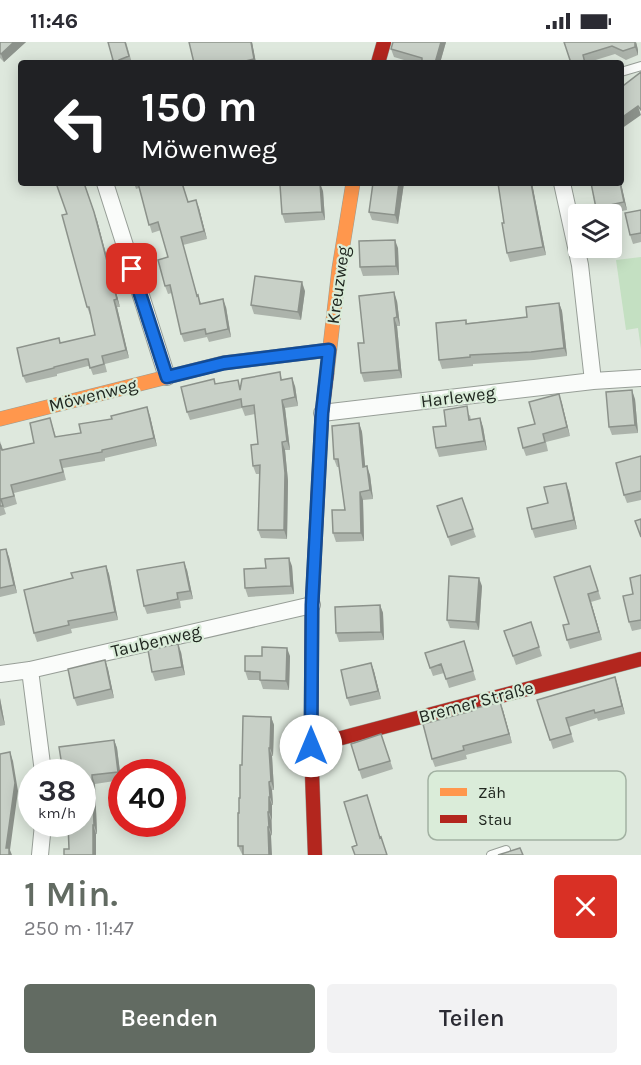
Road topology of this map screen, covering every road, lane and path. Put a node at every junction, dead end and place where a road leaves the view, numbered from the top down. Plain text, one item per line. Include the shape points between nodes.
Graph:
1 (384, 42) edge
2 (379, 60) edge
3 (641, 66) edge
4 (624, 71) edge
5 (106, 186) edge
6 (353, 186) edge
7 (563, 186) edge
8 (329, 350) junction
9 (167, 377) junction
10 (641, 378) edge
11 (593, 381) junction
12 (322, 413) junction
13 (0, 419) edge
14 (312, 605) junction
15 (641, 659) edge
16 (30, 670) junction
17 (0, 675) edge
18 (311, 746) junction
19 (41, 759) edge
20 (42, 837) edge
21 (506, 850) edge
22 (40, 855) edge
23 (315, 855) edge
24 (491, 855) edge

1 - 2 street
3 - 4 lane
5 - 9 street
6 - 8 street, Kreuzweg
7 - 11 street via 580,264
8 - 9 street, Möwenweg via 224,363
8 - 12 street, Kreuzweg
9 - 13 street, Möwenweg
10 - 11 street, Harleweg
11 - 12 street, Harleweg
12 - 14 street, Kreuzweg
14 - 16 street, Taubenweg
14 - 18 street, Kreuzweg
15 - 18 street, Bremer Straße
16 - 17 street, Taubenweg
16 - 19 street
18 - 23 street, Kreuzweg
20 - 22 street
21 - 24 lane

